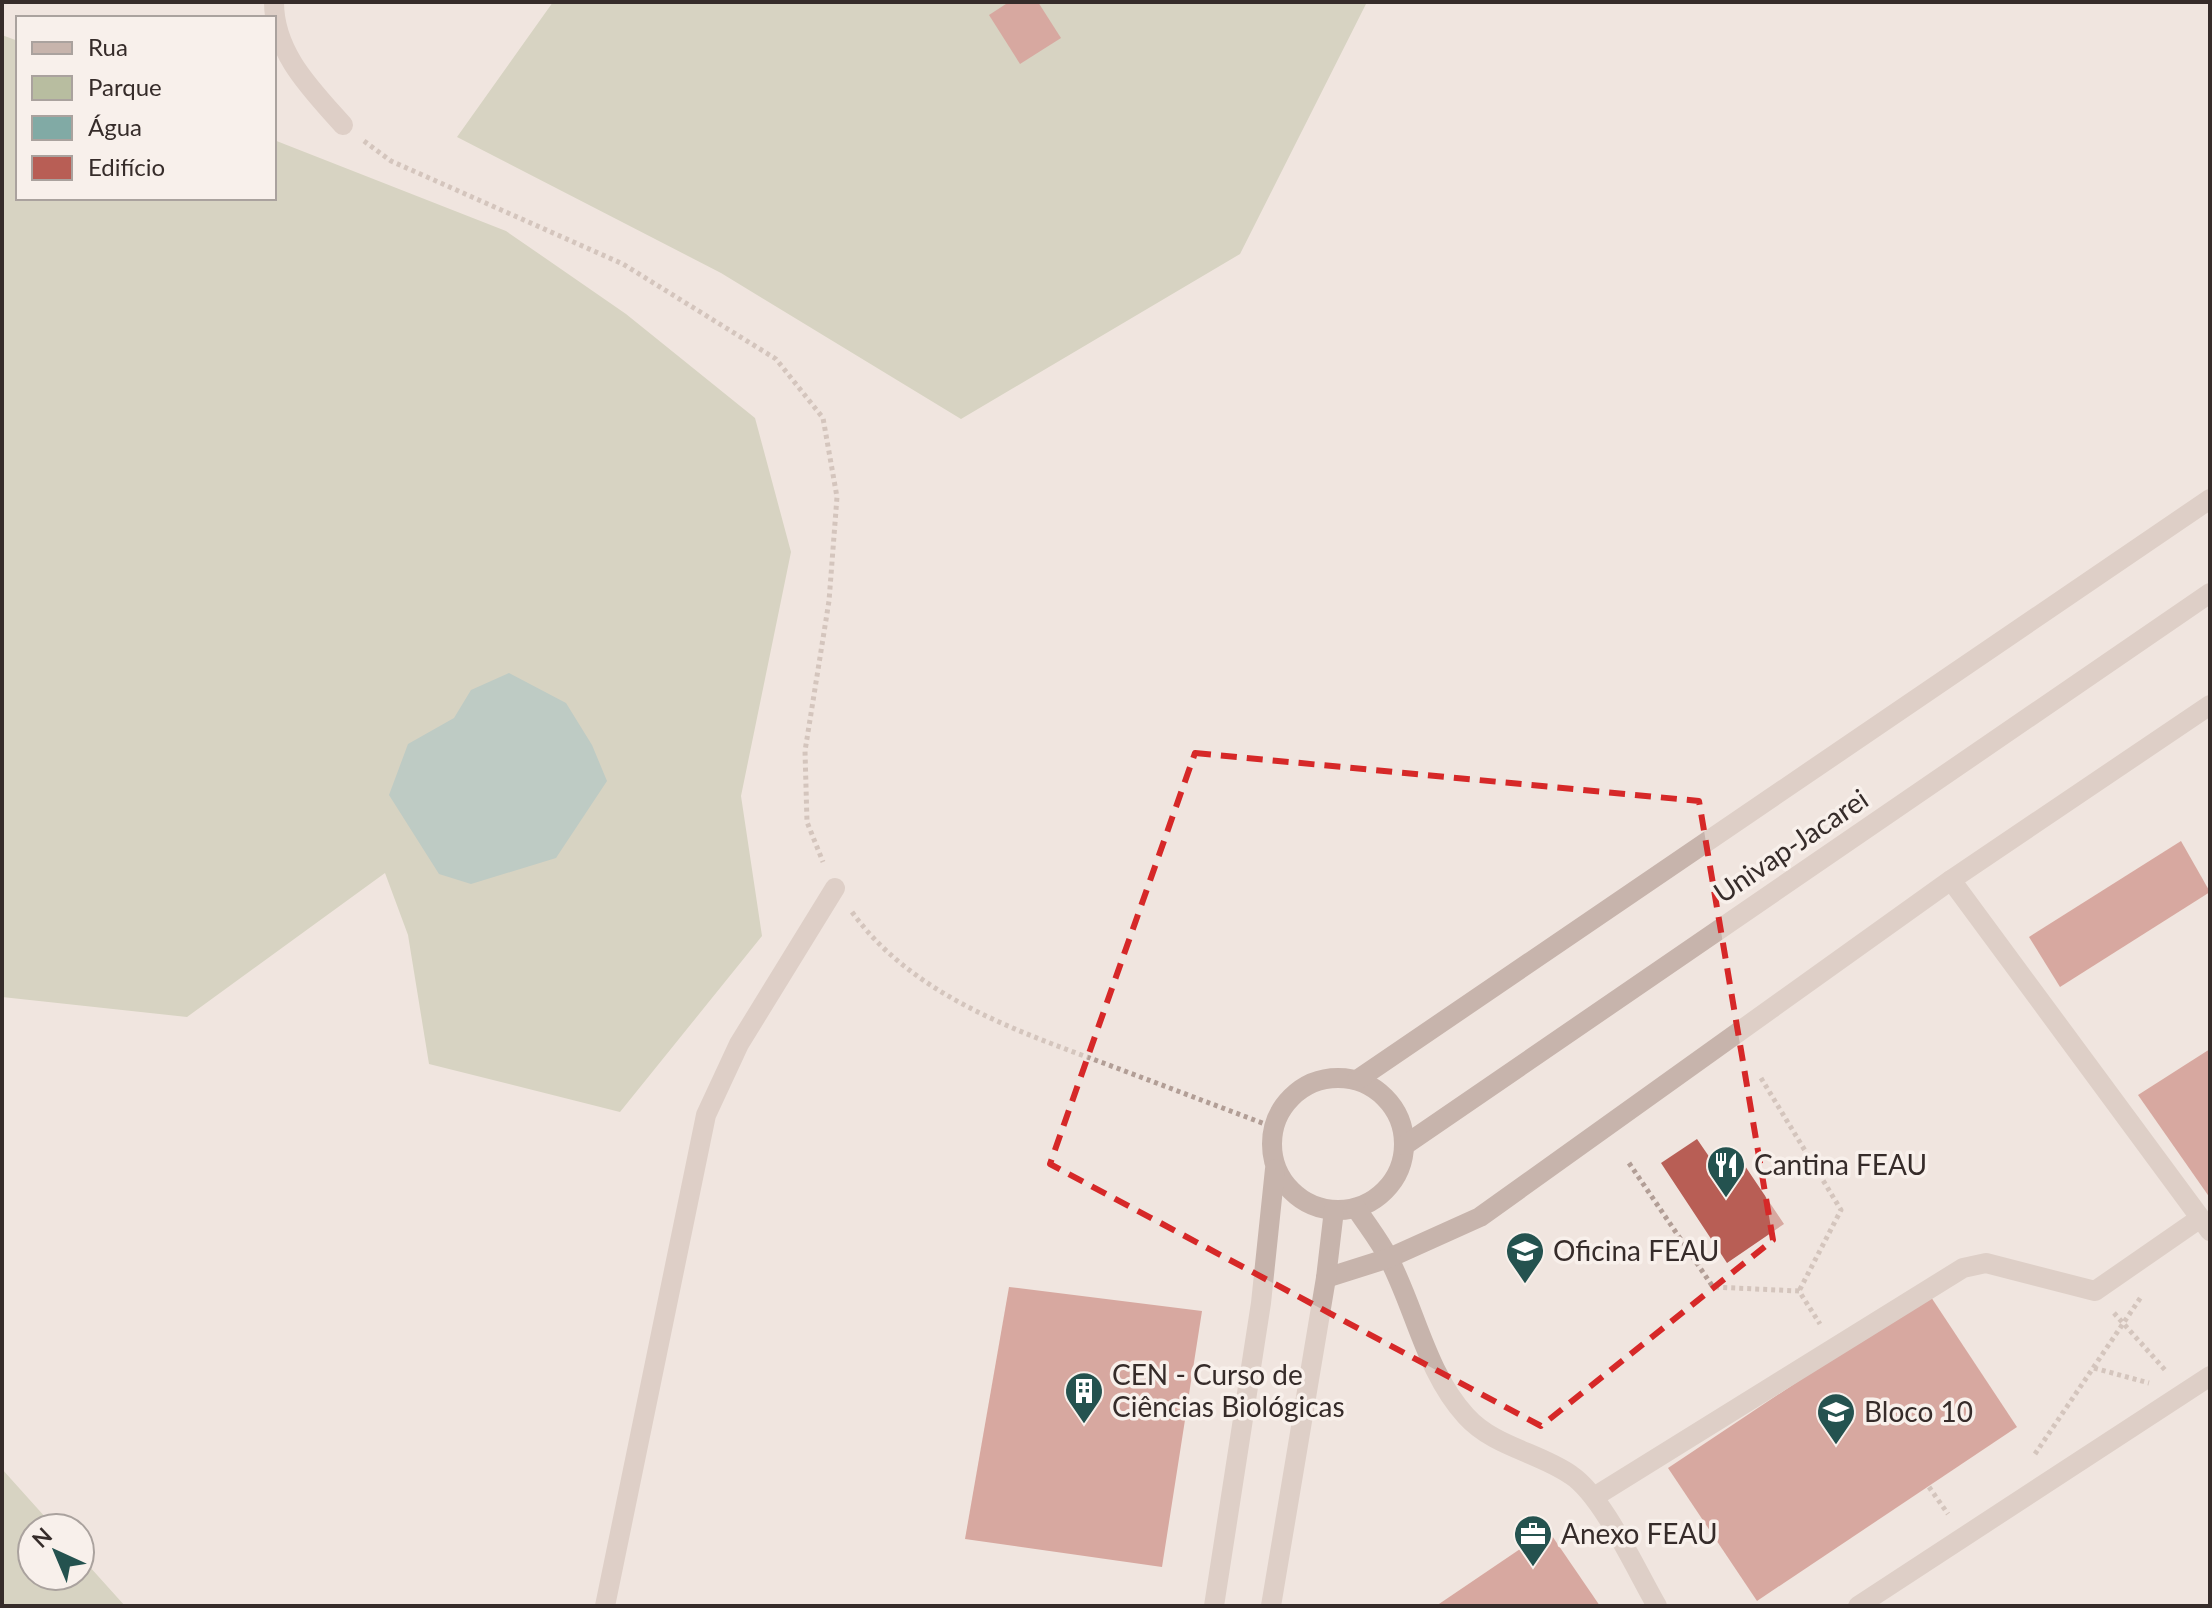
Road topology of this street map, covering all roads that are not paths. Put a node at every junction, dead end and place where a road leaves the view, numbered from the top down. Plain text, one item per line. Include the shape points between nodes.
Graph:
1 (276, 19) edge
2 (343, 125) road end
3 (2210, 499) edge
4 (2210, 593) edge
5 (2210, 705) edge
6 (1951, 880) junction
7 (835, 888) road end
8 (1357, 1080) junction
9 (1405, 1145) junction
10 (1275, 1169) junction
11 (1356, 1208) junction
12 (1334, 1210) junction
13 (2204, 1225) edge
14 (1389, 1258) junction
15 (1326, 1278) junction
16 (2210, 1376) edge
17 (1594, 1497) junction
18 (605, 1606) edge
19 (1214, 1606) edge
20 (1271, 1606) edge
21 (1657, 1606) edge
22 (1858, 1606) edge

1 - 2 street via 278,36 300,77
3 - 8 street
4 - 9 street, Univap-Jacarei
5 - 6 street
6 - 13 street
6 - 14 street via 1480,1217
7 - 18 street via 739,1044 706,1115
8 - 9 street via 1392,1104
8 - 10 street via 1326,1079 1297,1091 1282,1107 1273,1127
9 - 11 street via 1390,1184
10 - 12 street via 1298,1198
10 - 19 street via 1261,1303
11 - 12 street
11 - 14 street
12 - 15 street
13 - 17 street via 2095,1291 1986,1263 1963,1268
14 - 15 street
14 - 17 street via 1444,1390 1468,1419 1497,1441 1573,1476
15 - 20 street
16 - 22 street
17 - 21 street

